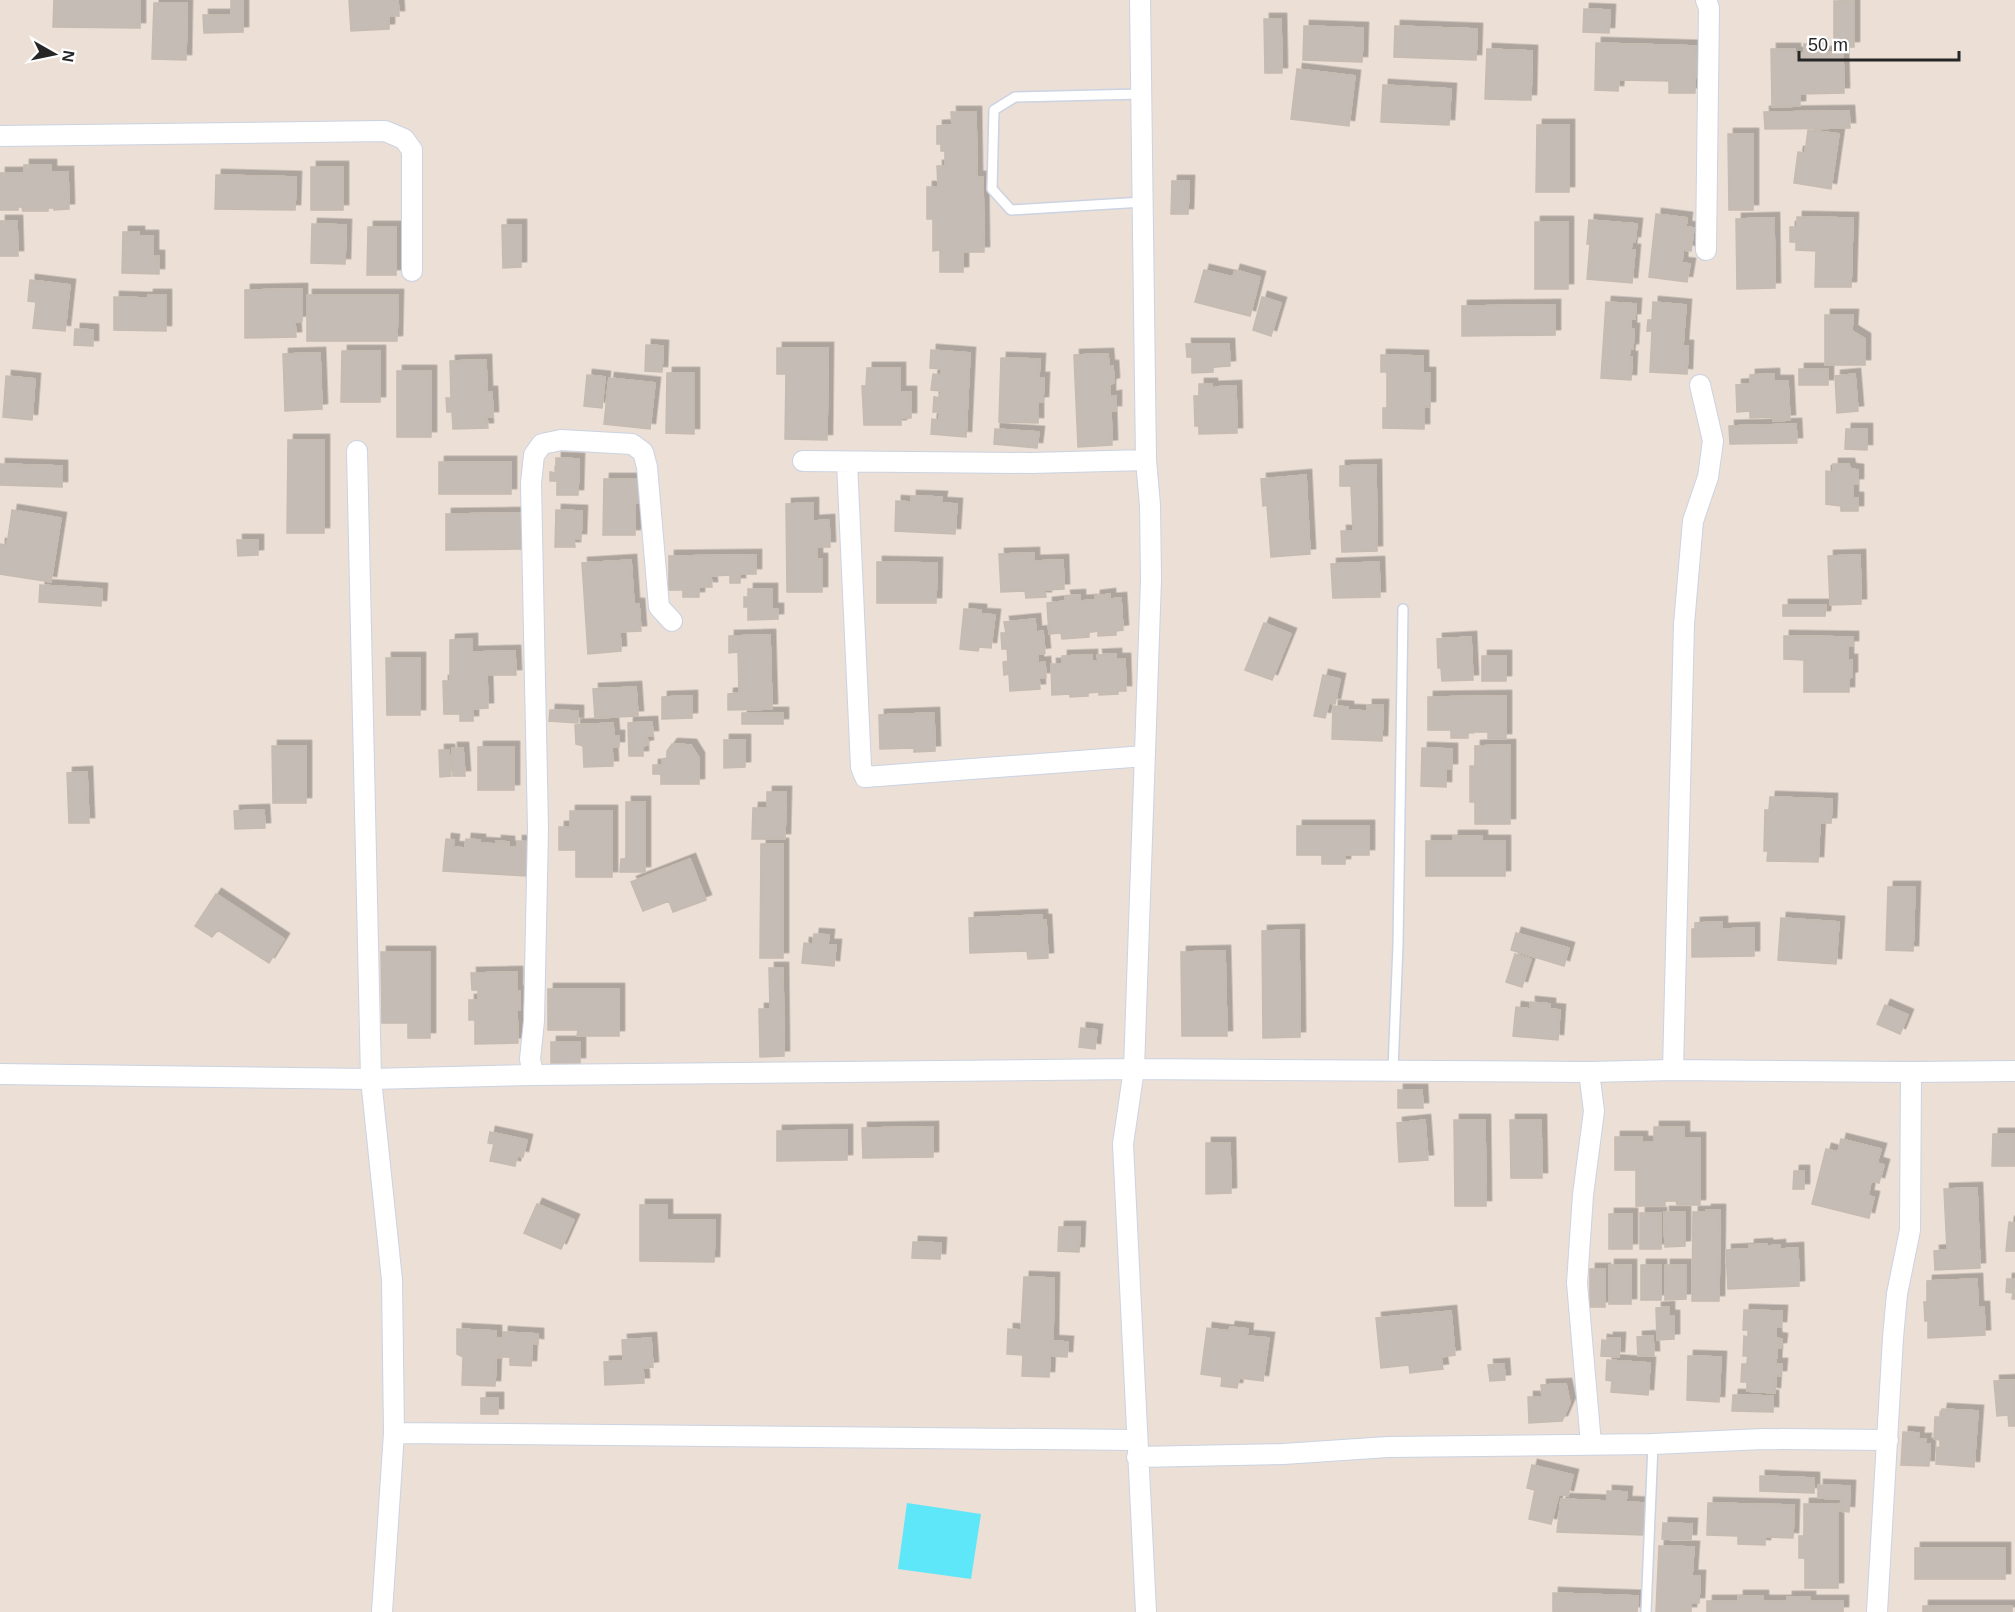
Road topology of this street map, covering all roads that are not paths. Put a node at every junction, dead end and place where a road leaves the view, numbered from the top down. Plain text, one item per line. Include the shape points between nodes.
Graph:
1 (1140, 0) edge
2 (1706, 0) edge
3 (1141, 94) junction
4 (0, 136) edge
5 (1143, 202) junction
6 (1706, 250) dead end
7 (412, 271) dead end
8 (1700, 385) dead end
9 (357, 452) dead end
10 (1146, 460) junction
11 (804, 461) dead end
12 (847, 462) junction
13 (1403, 609) dead end
14 (672, 621) dead end
15 (1145, 756) junction
16 (1134, 1069) junction
17 (1393, 1069) junction
18 (1673, 1070) junction
19 (2015, 1071) edge
20 (1589, 1072) junction
21 (1911, 1072) junction
22 (0, 1074) edge
23 (533, 1075) junction
24 (371, 1079) junction
25 (394, 1433) junction
26 (1888, 1440) junction
27 (1591, 1444) junction
28 (1653, 1444) junction
29 (1137, 1448) junction
30 (382, 1612) edge
31 (1146, 1612) edge
32 (1646, 1612) edge
33 (1877, 1612) edge

1 - 3 street
2 - 6 street
3 - 5 street
3 - 5 lane via 1015,98 994,110 992,189 1011,210
4 - 7 street via 385,131 404,139 412,150
5 - 10 street
8 - 18 street via 1713,441 1708,477 1693,521 1684,624
9 - 24 street
10 - 12 street
10 - 15 street via 1151,579
11 - 12 street
12 - 15 street via 861,767 865,777
13 - 17 lane
14 - 23 street via 659,607 643,452 632,444 561,440 542,444 534,455 531,483 538,829 530,1059
15 - 16 street
16 - 17 street
16 - 23 street
16 - 29 street via 1123,1144
17 - 20 street
18 - 20 street
18 - 21 street
19 - 21 street
20 - 27 street via 1594,1111 1577,1283
21 - 26 street via 1910,1230 1897,1294
22 - 24 street
23 - 24 street
24 - 25 street via 392,1280
25 - 29 street
25 - 30 street
26 - 28 street via 1763,1439
26 - 33 street
27 - 28 street
27 - 29 street via 1388,1447 1283,1454
28 - 32 lane
29 - 31 street

